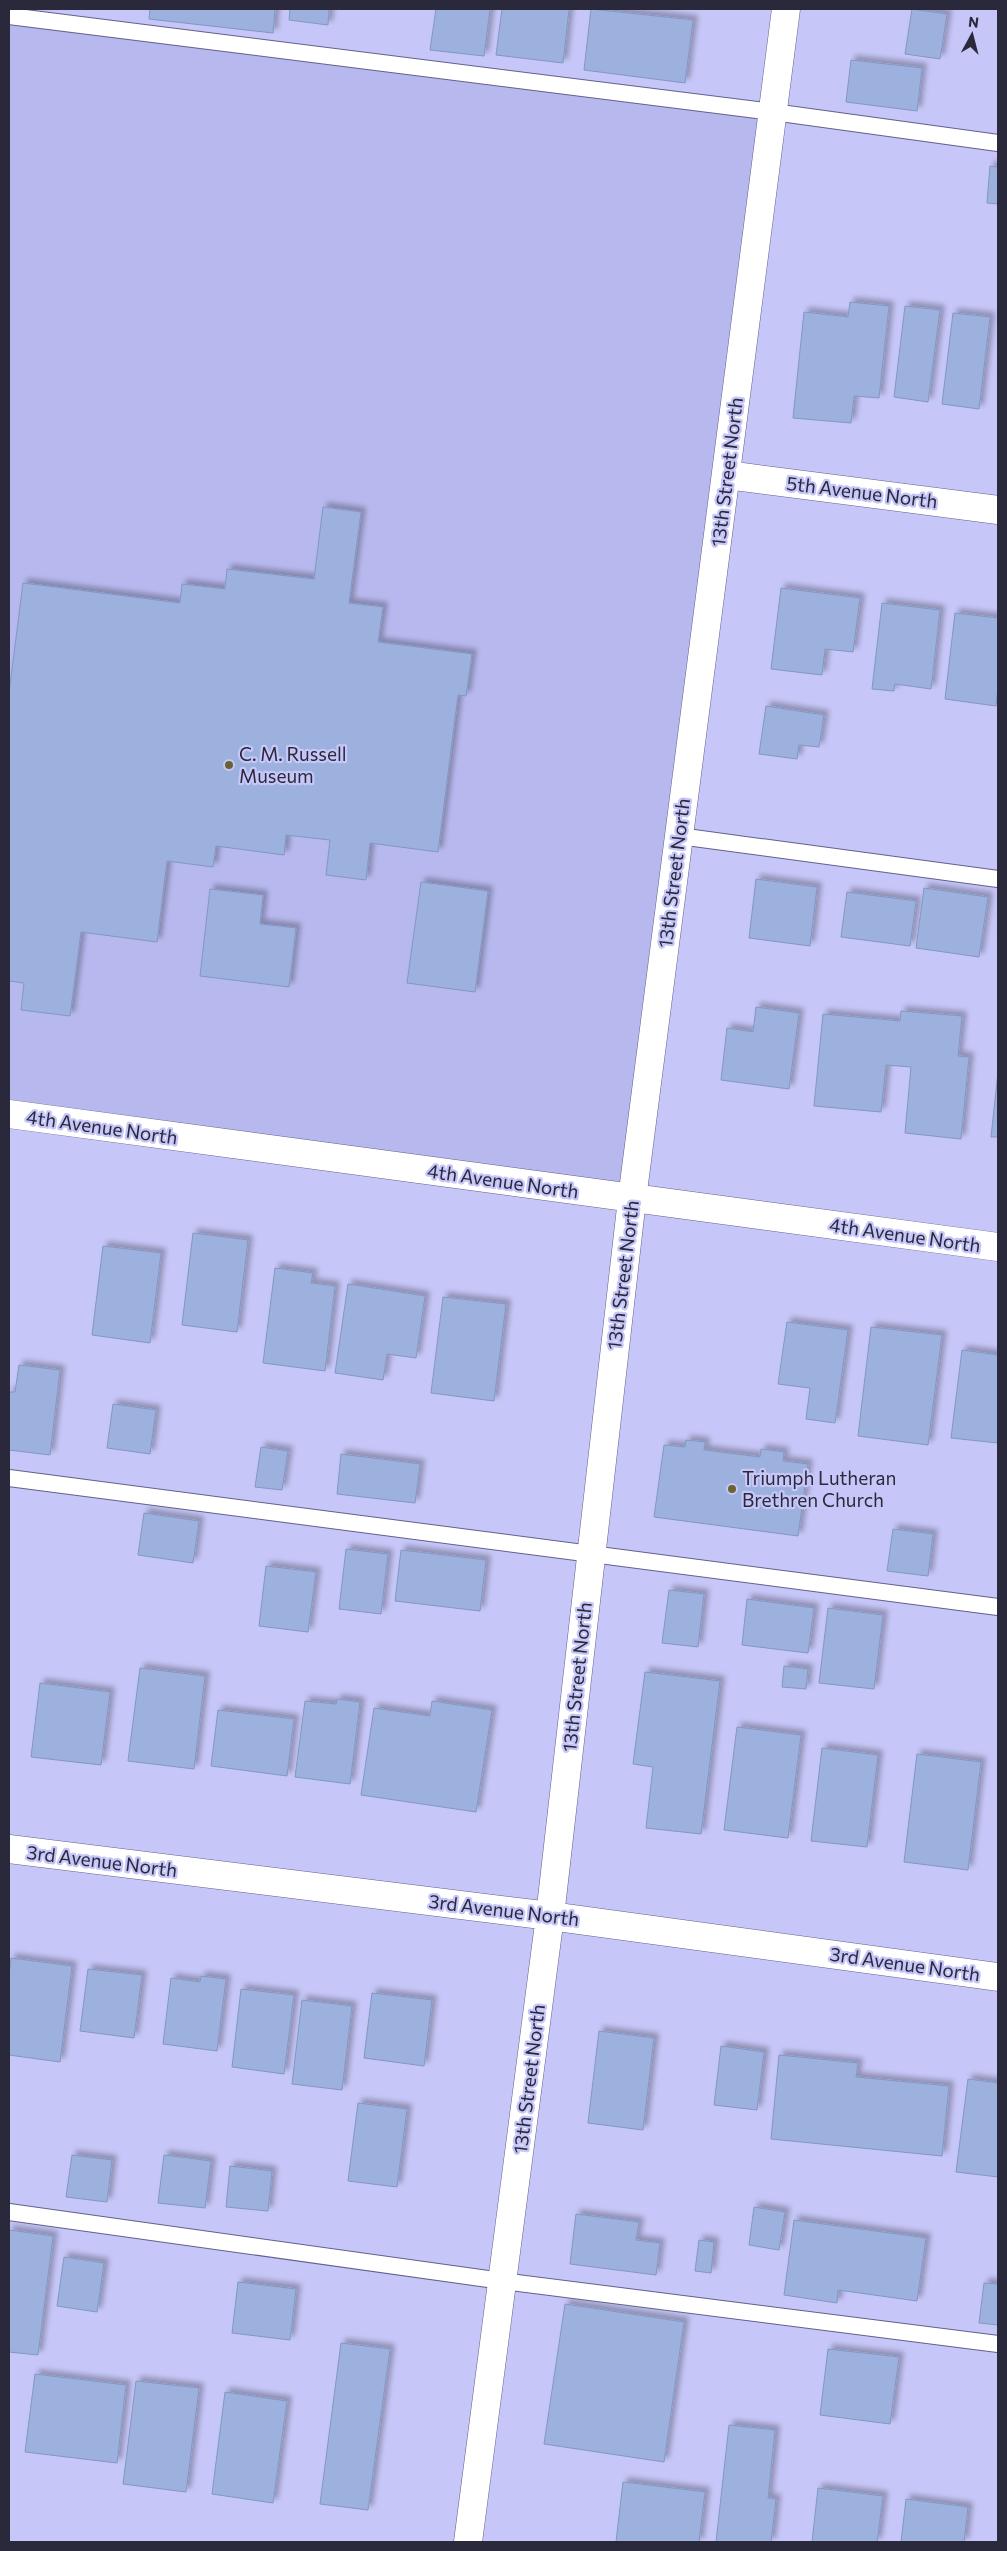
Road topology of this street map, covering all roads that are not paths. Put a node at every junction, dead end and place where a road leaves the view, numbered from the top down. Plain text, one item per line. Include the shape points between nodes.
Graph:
1 (786, 9) edge
2 (9, 16) edge
3 (773, 112) junction
4 (998, 143) edge
5 (726, 474) junction
6 (998, 510) edge
7 (679, 836) junction
8 (998, 879) edge
9 (9, 1114) edge
10 (632, 1199) junction
11 (998, 1247) edge
12 (9, 1478) edge
13 (591, 1555) junction
14 (998, 1607) edge
15 (9, 1849) edge
16 (550, 1916) junction
17 (998, 1977) edge
18 (9, 2212) edge
19 (502, 2281) junction
20 (998, 2344) edge
21 (468, 2542) edge

1 - 3 street, 13th Street North
2 - 3 lane
3 - 4 lane
3 - 5 street, 13th Street North
5 - 6 street, 5th Avenue North
5 - 7 street, 13th Street North
7 - 8 lane
7 - 10 street, 13th Street North
9 - 10 street, 4th Avenue North
10 - 11 street, 4th Avenue North
10 - 13 street, 13th Street North
12 - 13 lane
13 - 14 lane
13 - 16 street, 13th Street North
15 - 16 street, 3rd Avenue North
16 - 17 street, 3rd Avenue North
16 - 19 street, 13th Street North
18 - 19 lane
19 - 20 lane
19 - 21 street, 13th Street North

